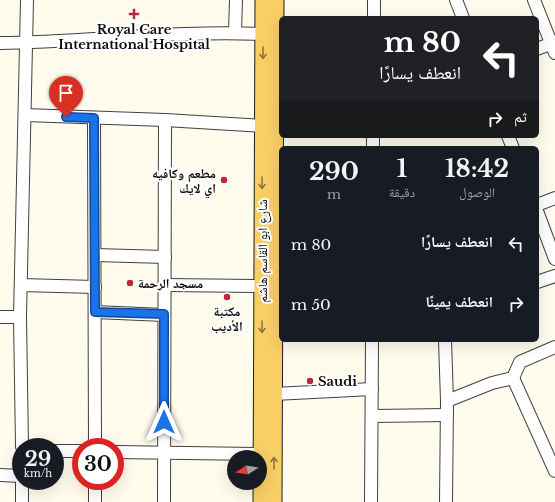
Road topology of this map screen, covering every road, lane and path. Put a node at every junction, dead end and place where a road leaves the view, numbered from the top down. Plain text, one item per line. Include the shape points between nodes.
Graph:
1 (27, 0) edge
2 (236, 0) edge
3 (263, 0) edge
4 (276, 0) edge
5 (374, 0) edge
6 (456, 0) edge
7 (534, 0) edge
8 (374, 16) edge
9 (462, 16) edge
10 (235, 32) junction
11 (263, 34) junction
12 (0, 43) edge
13 (26, 43) junction
14 (554, 46) edge
15 (539, 49) edge
16 (278, 92) edge
17 (25, 115) junction
18 (94, 118) junction
19 (165, 120) junction
20 (263, 126) junction
21 (555, 198) edge
22 (539, 204) edge
23 (539, 216) edge
24 (278, 241) edge
25 (95, 254) junction
26 (165, 257) junction
27 (555, 258) edge
28 (555, 276) edge
29 (539, 281) edge
30 (21, 285) junction
31 (165, 285) junction
32 (262, 286) junction
33 (95, 287) junction
34 (95, 312) junction
35 (164, 314) junction
36 (0, 317) edge
37 (20, 317) junction
38 (372, 342) edge
39 (445, 342) edge
40 (555, 347) edge
41 (513, 378) junction
42 (372, 389) junction
43 (274, 394) junction
44 (447, 401) junction
45 (447, 415) junction
46 (372, 416) junction
47 (22, 438) edge
48 (95, 438) edge
49 (261, 450) edge
50 (124, 452) edge
51 (164, 453) junction
52 (227, 454) edge
53 (555, 471) edge
54 (0, 476) edge
55 (12, 476) edge
56 (22, 490) edge
57 (95, 490) edge
58 (261, 490) edge
59 (22, 502) edge
60 (96, 502) edge
61 (164, 502) edge
62 (261, 502) edge
63 (274, 502) edge
64 (372, 502) edge
65 (446, 502) edge

1 - 13 street
2 - 10 street
3 - 11 main road, شارع ابو القاسم هاشم
4 - 16 main road, شارع ابو القاسم هاشم
5 - 8 street
6 - 9 street
7 - 14 street
10 - 11 street
10 - 13 street
11 -> 20 main road, شارع ابو القاسم هاشم
12 - 13 street
13 - 17 street
14 - 15 street
16 - 24 main road, شارع ابو القاسم هاشم
17 - 18 street
17 - 30 street
18 - 19 street
18 - 25 street
19 - 20 street
19 - 26 street
20 -> 32 main road, شارع ابو القاسم هاشم
21 - 22 street
23 - 27 street
24 - 43 main road, شارع ابو القاسم هاشم
25 - 26 street
25 - 33 street
26 - 31 street
28 - 29 street
30 - 33 street
30 - 37 street
31 - 32 street
31 - 35 street
32 -> 49 main road, شارع ابو القاسم هاشم
33 - 34 street
34 - 35 street
34 - 48 street
35 - 51 street
36 - 37 street
37 - 47 street
38 - 42 street
39 - 44 street
40 - 41 street via 520,362
41 - 44 street via 492,383
41 - 53 street
42 - 43 street
42 - 46 street
63 -> 43 main road, شارع ابو القاسم هاشم
44 - 45 street
45 - 46 street
45 - 65 street
46 - 64 street
50 - 51 street
51 - 52 street
51 - 61 street
54 - 55 street
56 - 59 street
57 - 60 street
58 - 62 main road, شارع ابو القاسم هاشم

